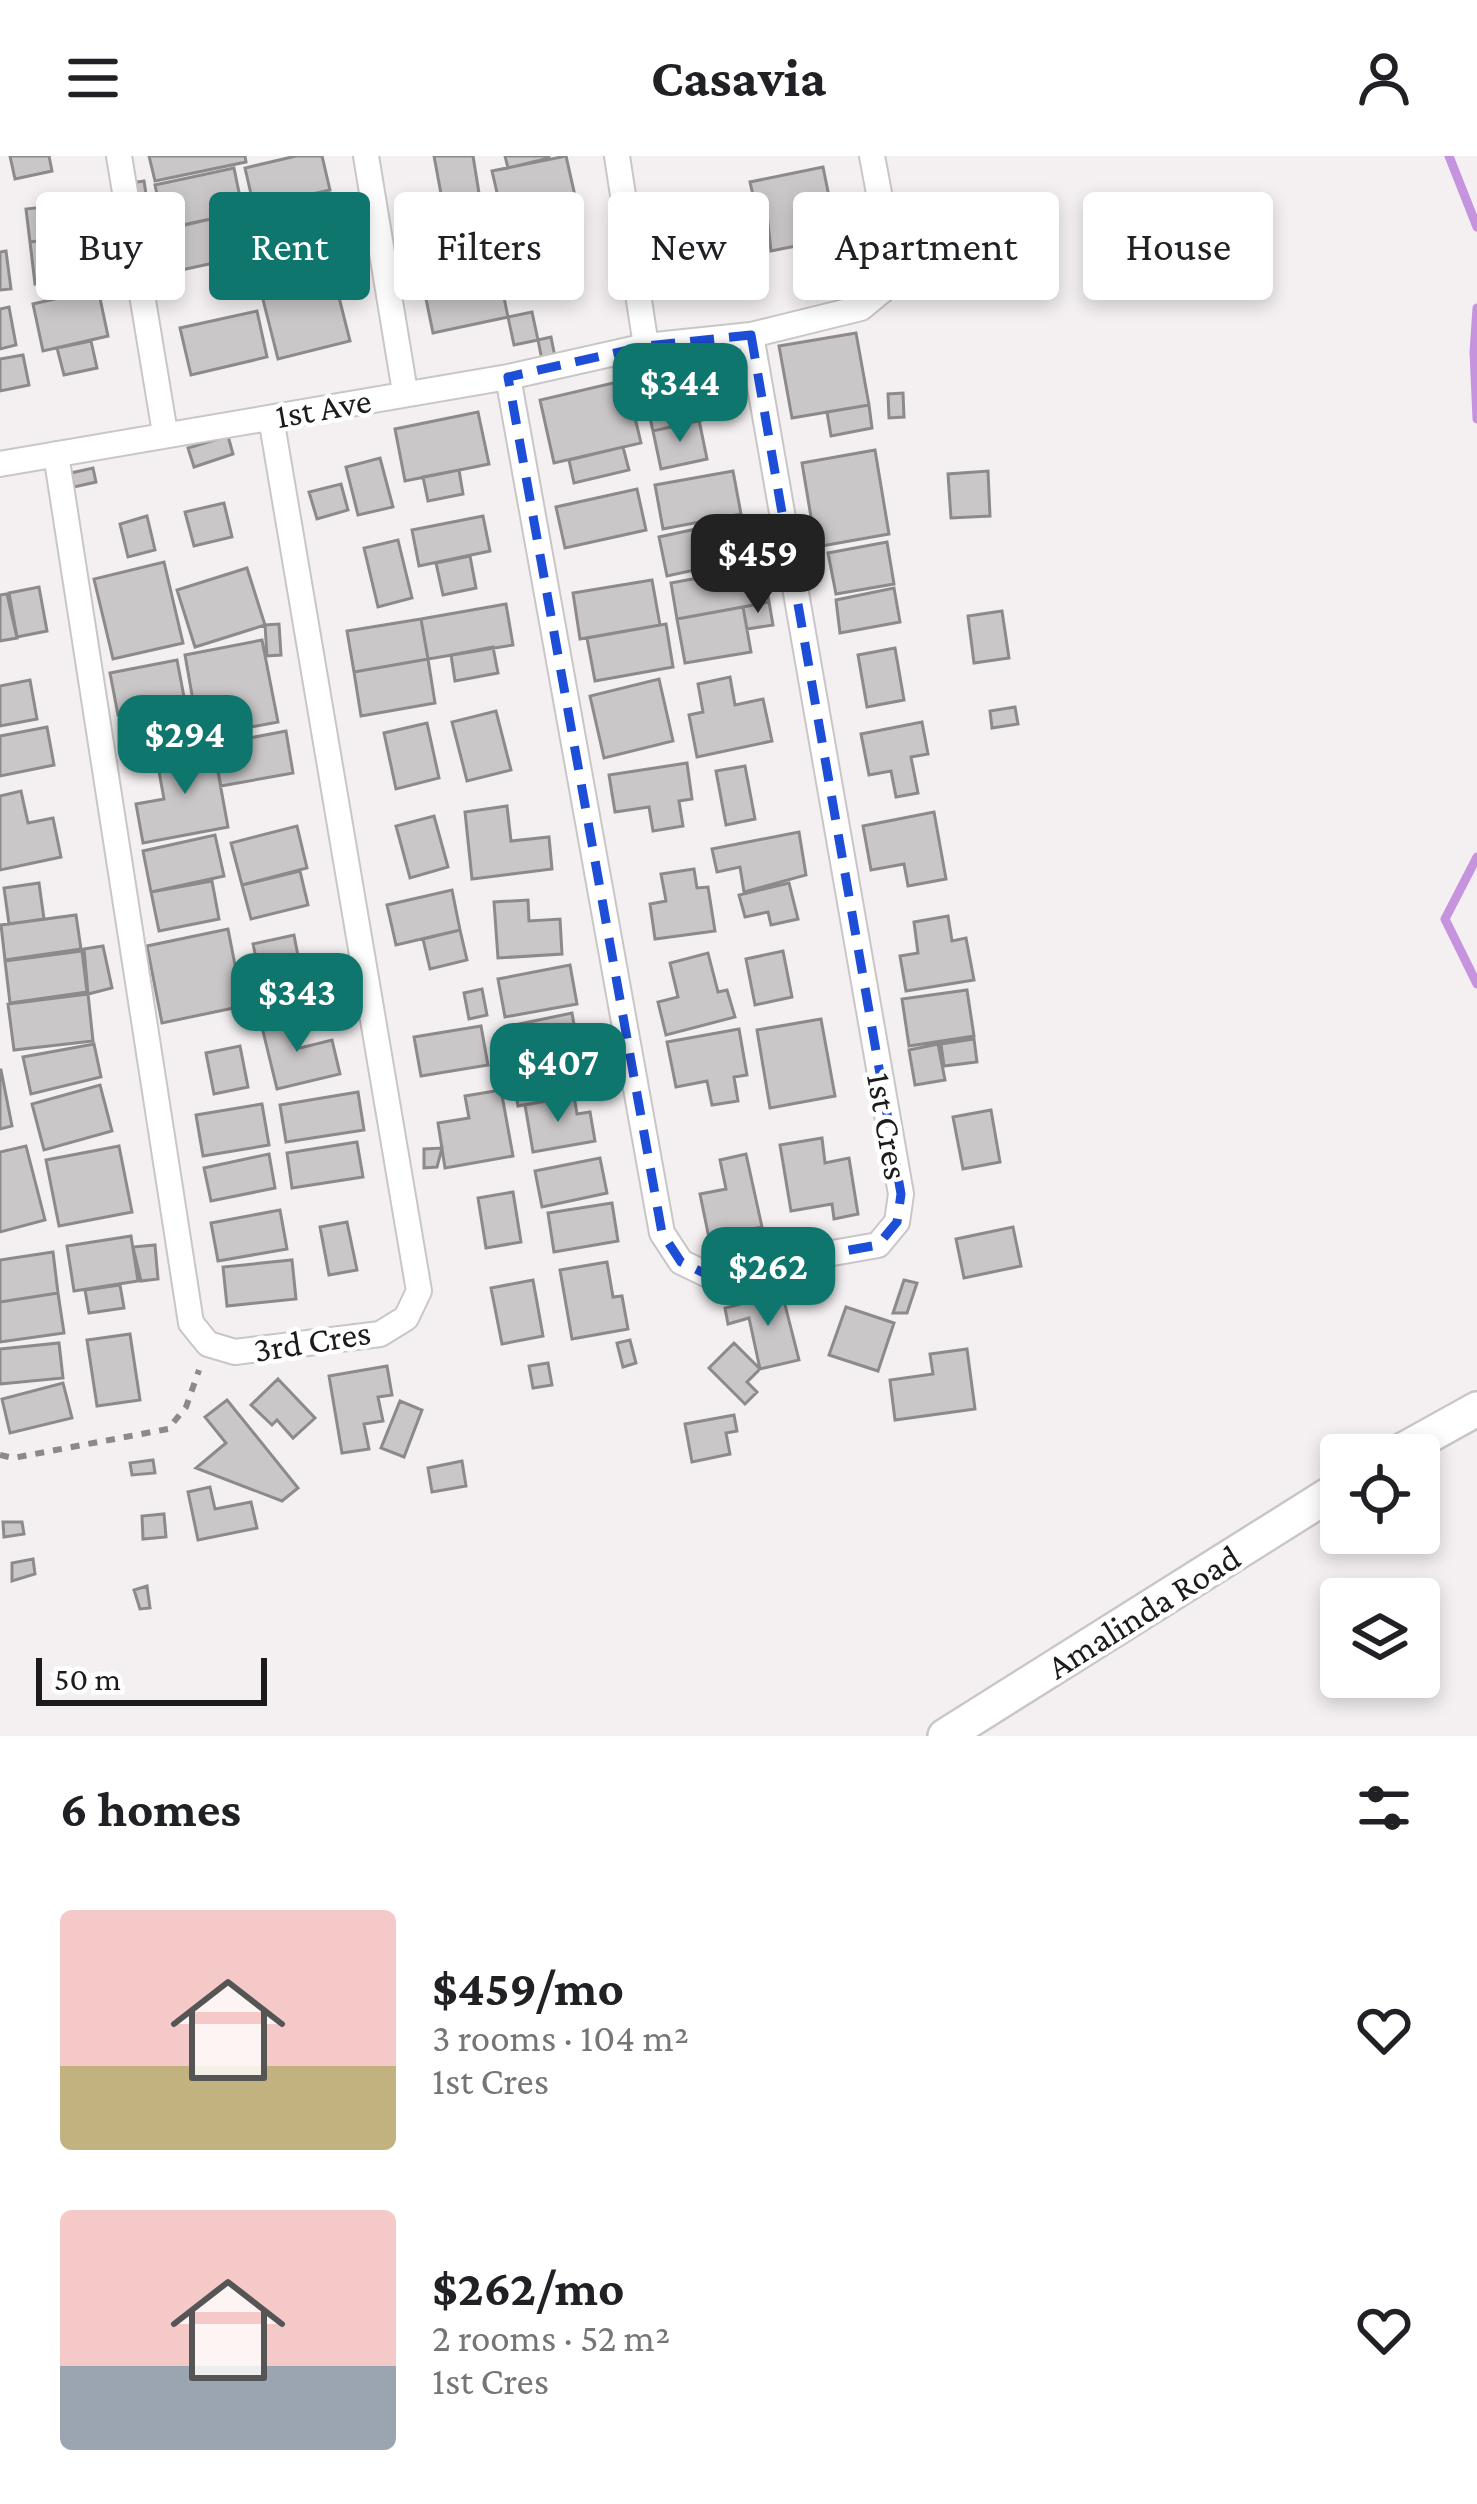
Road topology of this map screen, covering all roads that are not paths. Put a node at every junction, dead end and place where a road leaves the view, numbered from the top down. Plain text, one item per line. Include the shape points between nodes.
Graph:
1 (118, 156) edge
2 (366, 156) edge
3 (617, 156) edge
4 (872, 156) edge
5 (751, 335) junction
6 (646, 346) junction
7 (508, 377) junction
8 (405, 392) junction
9 (271, 418) junction
10 (165, 433) junction
11 (56, 454) junction
12 (0, 464) edge
13 (1477, 1409) edge
14 (1432, 1434) edge
15 (1320, 1500) edge
16 (945, 1736) edge

1 - 10 street
2 - 8 street
3 - 6 street
4 - 5 street, 1st Ave via 892,262 884,289 861,308
5 - 6 street, 1st Ave
5 - 7 street, 1st Cres via 902,1194 897,1222 878,1245 708,1274 681,1262 662,1233
6 - 7 street, 1st Ave
7 - 8 street, 1st Ave
8 - 9 street, 1st Ave
9 - 10 street, 1st Ave
9 - 11 street, 3rd Cres via 418,1291 406,1318 380,1334 235,1352 208,1344 190,1323
10 - 11 street, 1st Ave
11 - 12 street, 1st Ave
13 - 14 street
15 - 16 street, Amalinda Road

